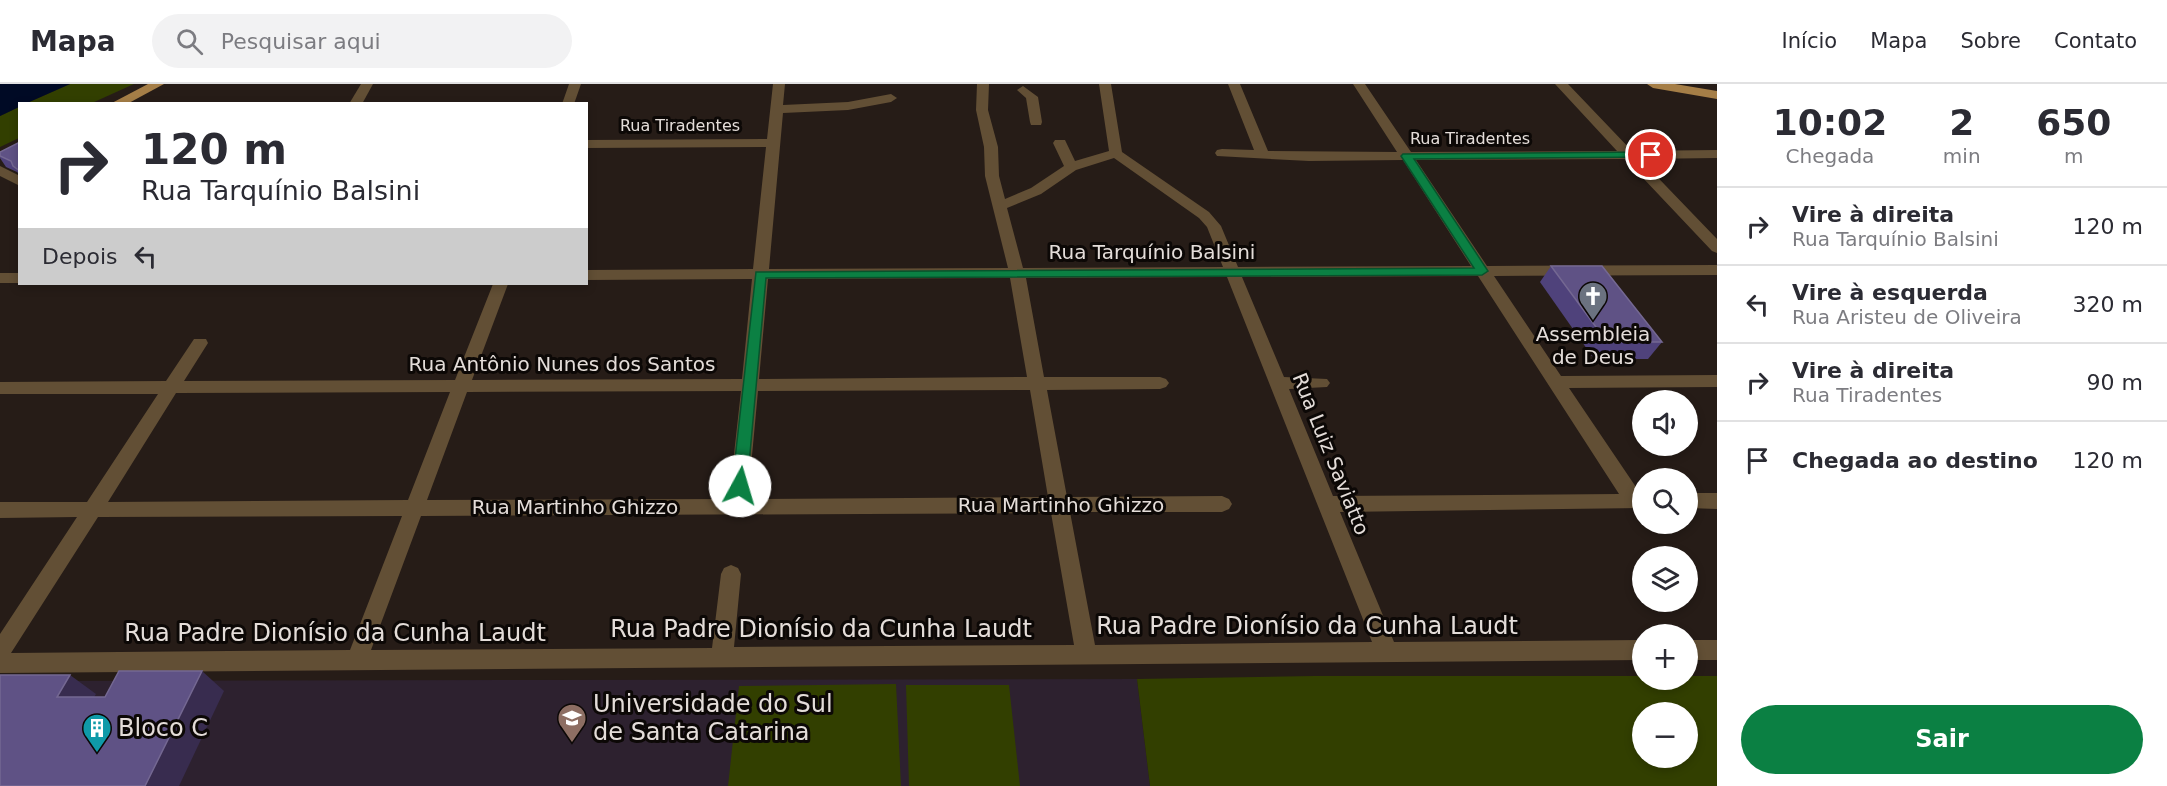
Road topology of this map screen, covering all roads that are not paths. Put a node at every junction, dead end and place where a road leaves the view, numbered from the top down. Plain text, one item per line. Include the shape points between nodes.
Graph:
1 (158, 84) edge
2 (367, 84) edge
3 (575, 84) edge
4 (779, 84) edge
5 (983, 84) edge
6 (1105, 84) edge
7 (1234, 84) edge
8 (1359, 84) edge
9 (1561, 84) edge
10 (1653, 84) edge
11 (1026, 87) edge
12 (1717, 95) edge
13 (891, 98) dead end
14 (1013, 100) dead end
15 (120, 102) edge
16 (356, 102) edge
17 (569, 102) edge
18 (777, 109) junction
19 (1036, 122) dead end
20 (773, 143) junction
21 (588, 144) edge
22 (1044, 148) dead end
23 (1116, 153) junction
24 (1222, 153) dead end
25 (1717, 154) edge
26 (1263, 155) junction
27 (1629, 155) junction
28 (1406, 156) junction
29 (1071, 167) junction
30 (0, 170) edge
31 (18, 181) edge
32 (1000, 206) junction
33 (1717, 248) edge
34 (1717, 270) edge
35 (1482, 271) junction
36 (1234, 272) junction
37 (1017, 273) junction
38 (588, 275) edge
39 (760, 275) junction
40 (0, 278) edge
41 (18, 278) edge
42 (500, 285) edge
43 (200, 343) dead end
44 (1717, 381) edge
45 (1321, 382) dead end
46 (1556, 382) junction
47 (1160, 383) dead end
48 (1278, 383) junction
49 (1036, 384) junction
50 (750, 385) junction
51 (461, 386) junction
52 (171, 387) junction
53 (0, 388) edge
54 (1632, 492) edge
55 (1698, 501) edge
56 (1717, 501) edge
57 (1632, 502) edge
58 (1222, 504) dead end
59 (1327, 504) junction
60 (1059, 505) junction
61 (738, 506) junction
62 (414, 508) junction
63 (0, 510) edge
64 (92, 510) junction
65 (731, 574) dead end
66 (1698, 650) edge
67 (1717, 650) edge
68 (1632, 651) edge
69 (0, 652) edge
70 (1387, 652) junction
71 (1086, 654) junction
72 (722, 657) junction
73 (357, 659) junction
74 (0, 663) edge

1 - 15 main road
2 - 16 street
3 - 17 street
4 - 18 street
5 - 32 street via 983,116
6 - 23 street
7 - 26 street
8 - 28 street
9 - 27 street
10 - 12 main road
11 - 14 street
11 - 19 street via 1032,97
13 - 18 street via 848,106
18 - 20 street
20 - 21 street, Rua Tiradentes
20 - 39 street
22 - 29 street via 1061,145
23 - 29 street
23 - 36 street, Rua Luiz Saviatto via 1209,219
24 - 26 street, Rua Tiradentes
25 - 27 street, Rua Tiradentes
26 - 28 street, Rua Tiradentes
27 - 28 street, Rua Tiradentes
27 - 33 street
28 - 35 street
29 - 32 street via 1036,191
30 - 31 street
32 - 37 street
34 - 35 street, Rua Tarquínio Balsini
35 - 36 street, Rua Tarquínio Balsini
35 - 46 street
36 - 37 street, Rua Tarquínio Balsini
36 - 48 street, Rua Luiz Saviatto
37 - 39 street, Rua Tarquínio Balsini
37 - 49 street
38 - 39 street, Rua Tarquínio Balsini
39 - 50 street
40 - 41 street
42 - 51 street
43 - 52 street
44 - 46 street
45 - 48 street
46 - 54 street
47 - 49 street, Rua Antônio Nunes dos Santos
48 - 59 street, Rua Luiz Saviatto
49 - 50 street, Rua Antônio Nunes dos Santos
49 - 60 street
50 - 51 street, Rua Antônio Nunes dos Santos
50 - 61 street
51 - 52 street, Rua Antônio Nunes dos Santos
51 - 62 street
52 - 53 street, Rua Antônio Nunes dos Santos
52 - 64 street
55 - 56 street
57 - 59 street
58 - 60 street, Rua Martinho Ghizzo
59 - 70 street, Rua Luiz Saviatto
60 - 61 street, Rua Martinho Ghizzo
60 - 71 street
61 - 62 street, Rua Martinho Ghizzo
62 - 64 street, Rua Martinho Ghizzo
62 - 73 street
63 - 64 street, Rua Martinho Ghizzo
64 - 69 street
65 - 72 street
66 - 67 street
68 - 70 street, Rua Padre Dionísio da Cunha Laudt
70 - 71 street, Rua Padre Dionísio da Cunha Laudt
71 - 72 street, Rua Padre Dionísio da Cunha Laudt
72 - 73 street, Rua Padre Dionísio da Cunha Laudt
73 - 74 street, Rua Padre Dionísio da Cunha Laudt

